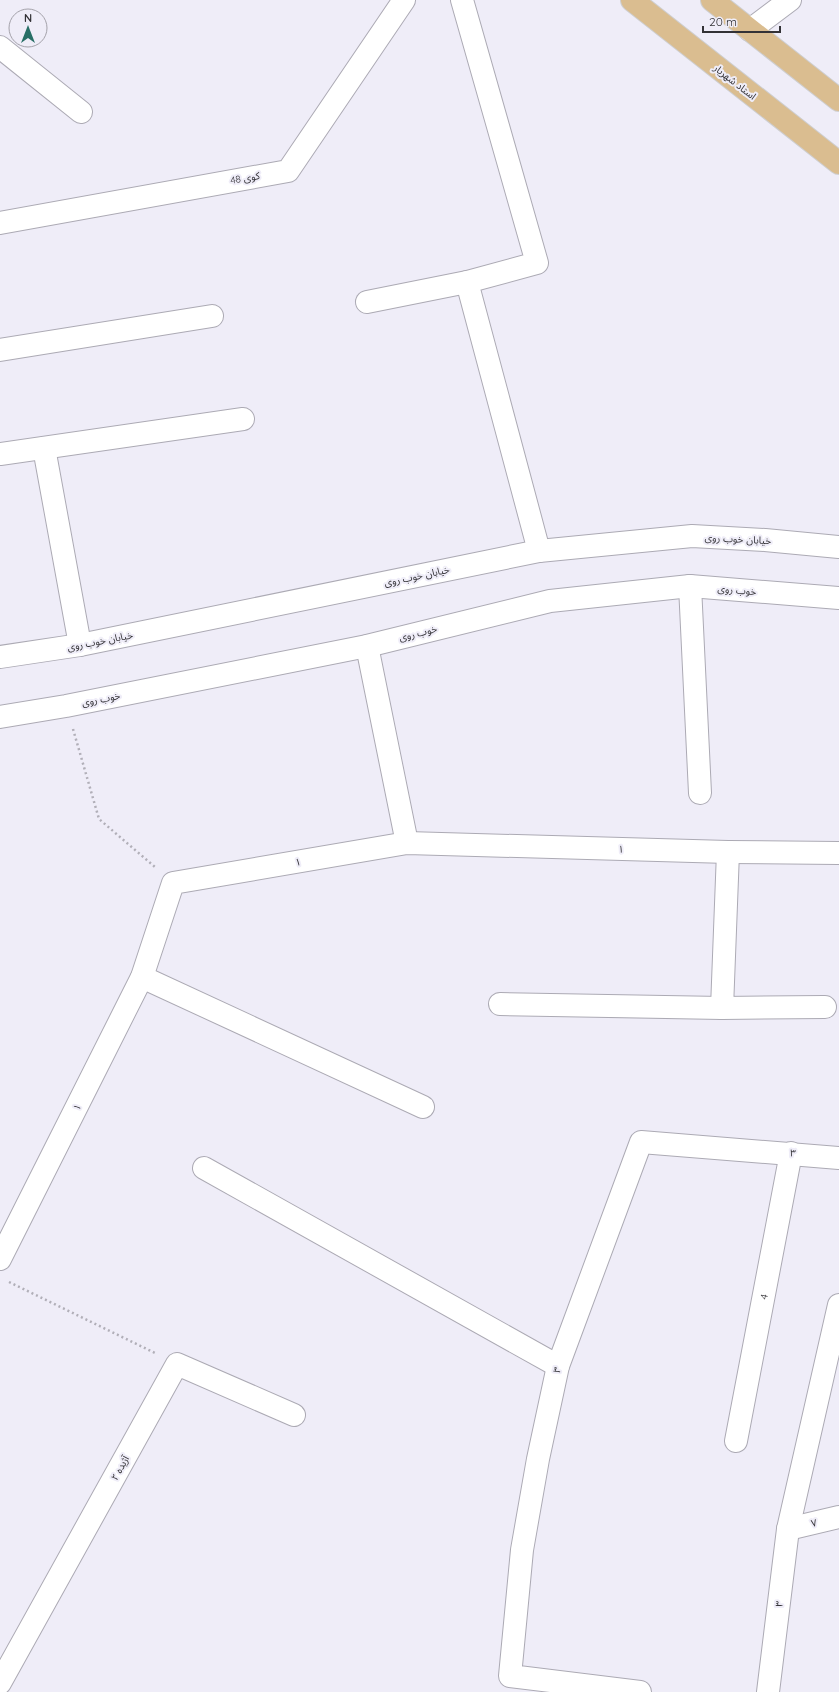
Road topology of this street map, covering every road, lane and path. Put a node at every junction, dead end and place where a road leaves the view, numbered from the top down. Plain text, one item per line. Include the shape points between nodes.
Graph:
1 (404, 0) edge
2 (462, 0) edge
3 (632, 0) edge
4 (712, 0) edge
5 (790, 0) edge
6 (750, 30) junction
7 (0, 47) edge
8 (839, 100) edge
9 (81, 112) dead end
10 (839, 163) edge
11 (0, 223) edge
12 (467, 282) junction
13 (366, 302) dead end
14 (212, 316) dead end
15 (0, 350) edge
16 (243, 419) dead end
17 (44, 448) junction
18 (0, 454) edge
19 (839, 547) edge
20 (539, 551) junction
21 (690, 586) junction
22 (839, 598) edge
23 (80, 645) junction
24 (366, 646) junction
25 (0, 658) edge
26 (66, 706) junction
27 (0, 717) edge
28 (700, 793) dead end
29 (407, 843) junction
30 (728, 852) junction
31 (839, 853) edge
32 (173, 883) junction
33 (142, 977) junction
34 (500, 1004) dead end
35 (825, 1007) dead end
36 (722, 1008) junction
37 (423, 1107) dead end
38 (792, 1153) junction
39 (839, 1158) edge
40 (204, 1168) dead end
41 (0, 1259) edge
42 (7, 1281) dead end
43 (839, 1305) edge
44 (177, 1364) junction
45 (558, 1366) junction
46 (294, 1415) dead end
47 (736, 1441) dead end
48 (839, 1517) edge
49 (788, 1529) junction
50 (0, 1683) edge
51 (640, 1692) edge
52 (768, 1692) edge

1 - 11 street, کوی 48 via 288,171
2 - 12 street via 537,263
3 - 10 main road, استاد شهریار
4 - 6 main road
5 - 6 street
6 - 8 main road
7 - 9 street
12 - 13 street
12 - 20 street
14 - 15 street
16 - 17 street
17 - 18 street
17 - 23 street
19 - 20 street, خیابان خوب روی via 692,536
20 - 23 street, خیابان خوب روی
21 - 22 street, خوب روی
21 - 24 street, خوب روی via 550,600
21 - 28 street
23 - 25 street, خیابان خوب روی
24 - 26 street, خوب روی
24 - 29 street
26 - 27 street, خوب روی
26 - 32 path via 99,819
29 - 30 street, ۱
29 - 32 street, ۱
30 - 31 street, ۱
30 - 36 street
32 - 33 street, ۱
33 - 37 street
33 - 41 street, ۱
34 - 36 street
35 - 36 street
38 - 39 street, ۳
38 - 45 street, ۳ via 641,1142
38 - 47 street, 4
40 - 45 street
42 - 44 path
43 - 49 street, ۳
44 - 46 street
44 - 50 street, آژیده ۲
45 - 51 street, ۳ via 522,1550 510,1676
48 - 49 street, ۷
49 - 52 street, ۳

